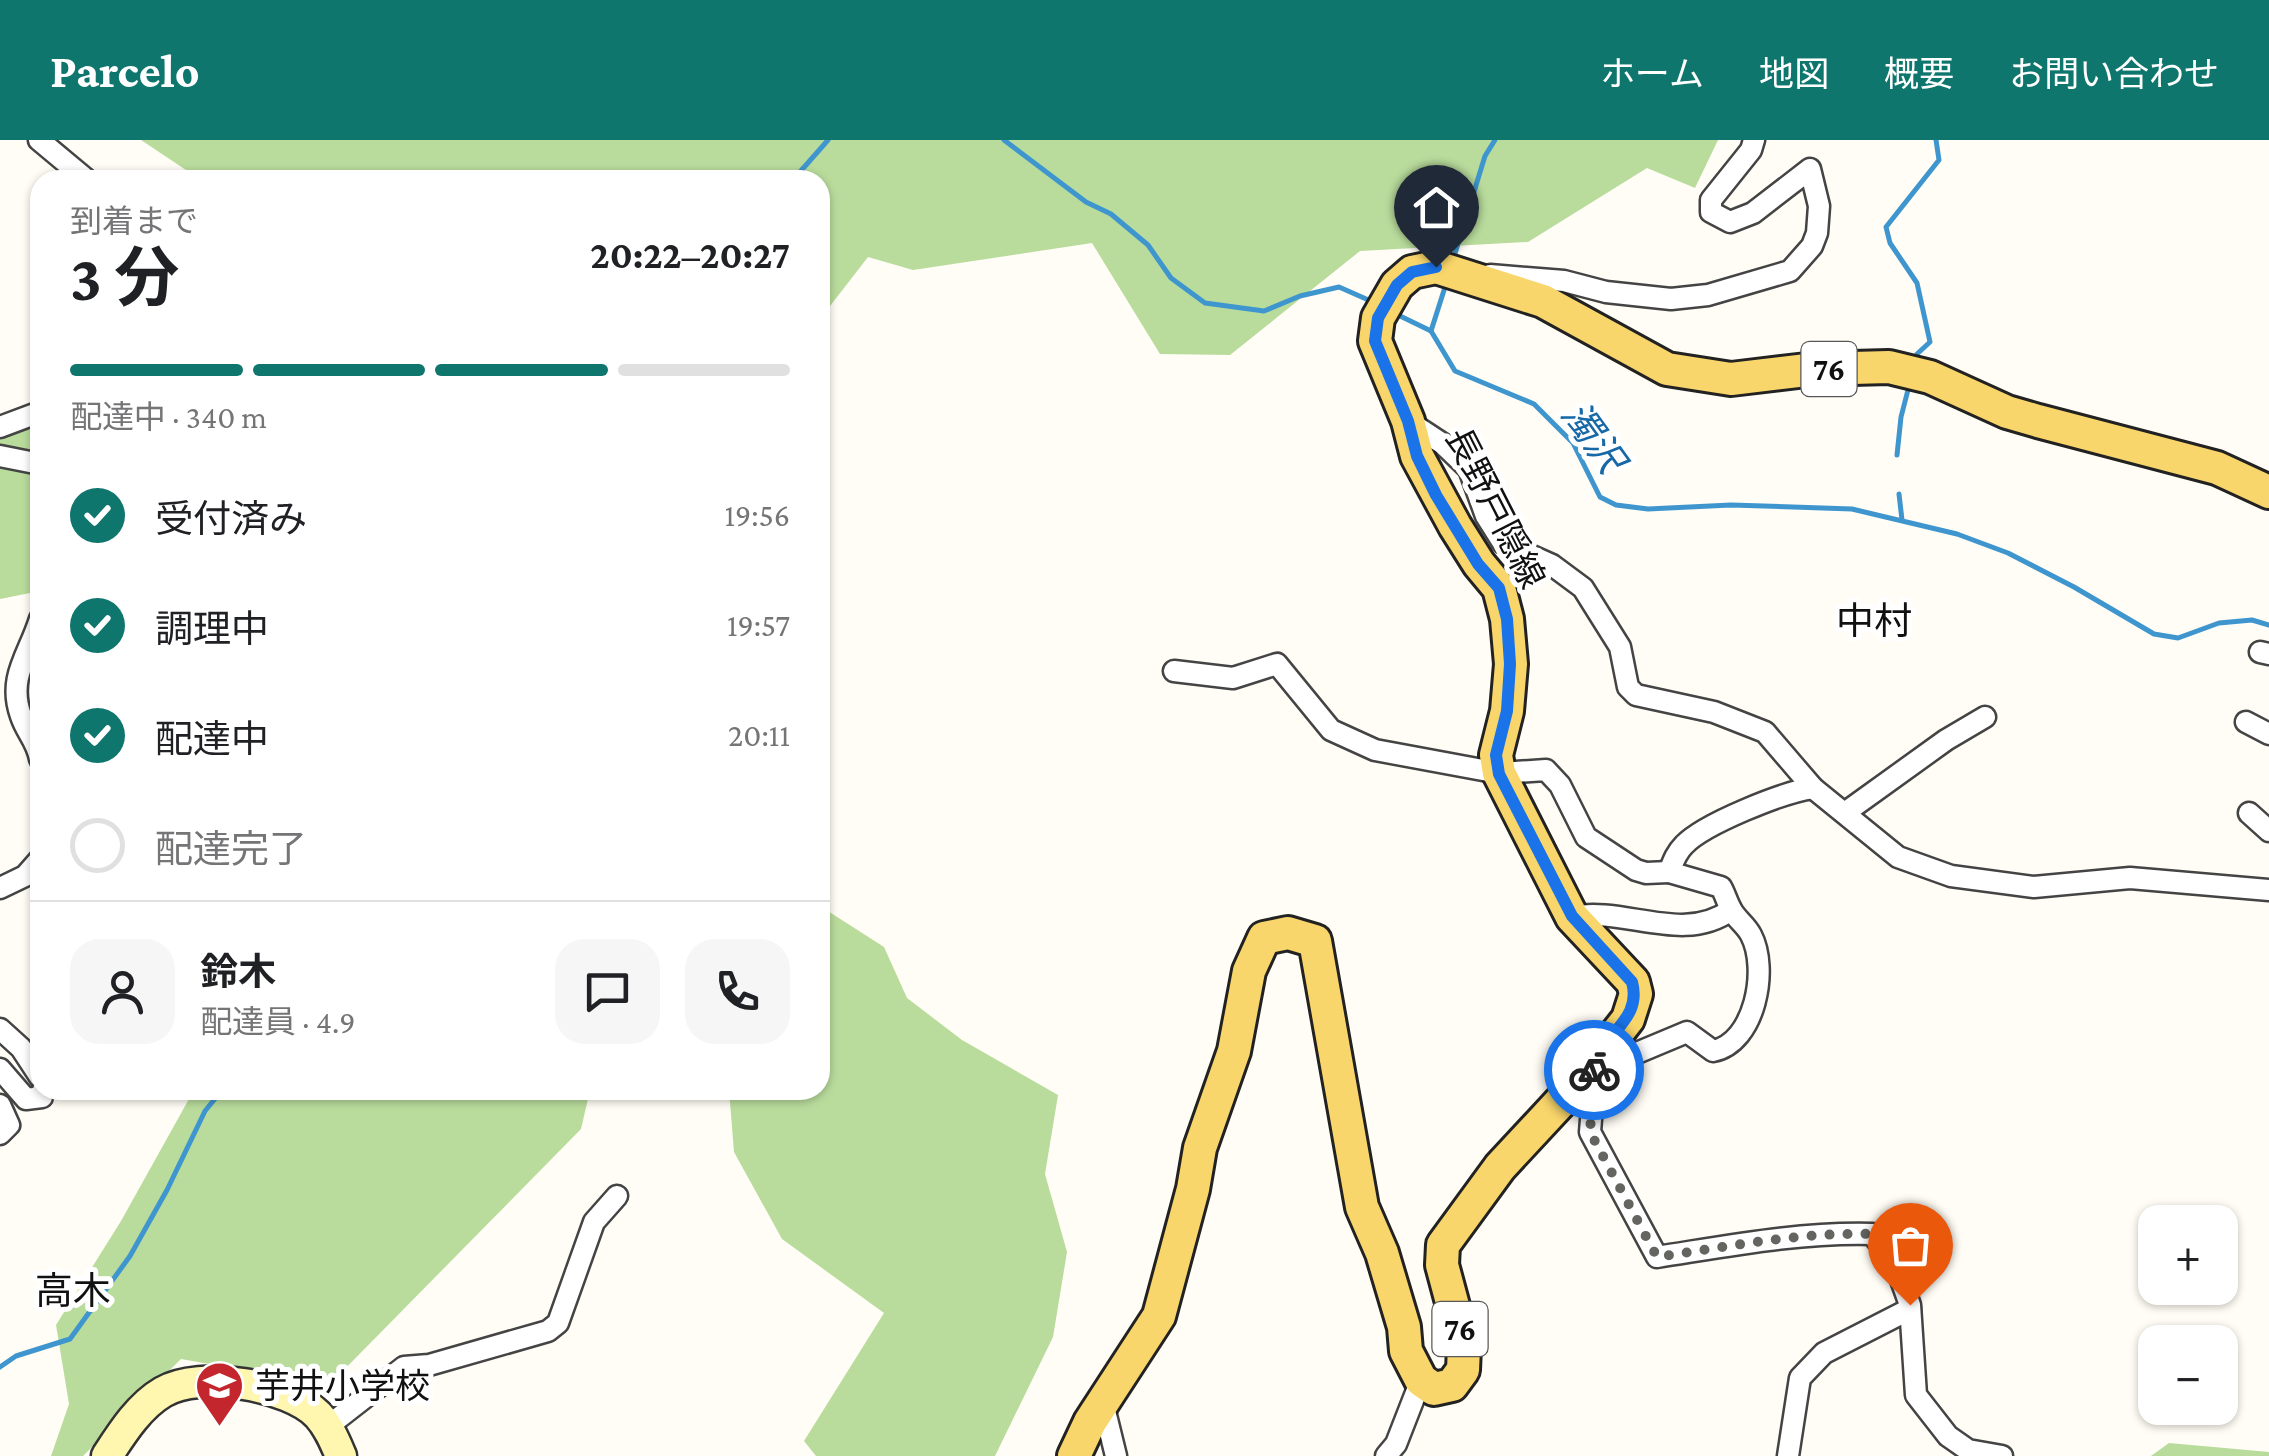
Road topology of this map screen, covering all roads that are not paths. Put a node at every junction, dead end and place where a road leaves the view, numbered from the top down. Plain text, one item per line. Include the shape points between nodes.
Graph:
1 (39, 140) edge
2 (1754, 140) edge
3 (74, 170) edge
4 (1466, 274) junction
5 (30, 416) edge
6 (1408, 421) junction
7 (0, 426) edge
8 (0, 456) edge
9 (30, 462) edge
10 (2269, 492) edge
11 (30, 646) edge
12 (1174, 671) dead end
13 (1985, 717) dead end
14 (2246, 722) dead end
15 (30, 732) edge
16 (2269, 734) edge
17 (1499, 774) junction
18 (1813, 788) junction
19 (1846, 812) junction
20 (2249, 813) dead end
21 (2269, 831) edge
22 (30, 870) edge
23 (1669, 872) junction
24 (2269, 872) edge
25 (0, 888) edge
26 (2260, 889) edge
27 (1731, 910) junction
28 (1572, 916) junction
29 (0, 1030) edge
30 (1596, 1056) junction
31 (30, 1062) edge
32 (0, 1069) edge
33 (30, 1098) edge
34 (0, 1105) edge
35 (0, 1134) edge
36 (616, 1196) dead end
37 (1910, 1309) junction
38 (1421, 1380) junction
39 (1104, 1403) junction
40 (327, 1426) junction
41 (106, 1456) edge
42 (341, 1456) edge
43 (1074, 1456) edge
44 (1116, 1456) edge
45 (1386, 1456) edge
46 (1788, 1456) edge
47 (2002, 1456) edge

1 - 3 street
2 - 4 street via 1711,200 1712,212 1730,222 1753,213 1810,169 1817,233 1790,272 1671,299 1564,280
4 - 6 main road, 長野戸隠線 / 76 via 1436,267 1412,272 1378,318 1375,341
4 - 10 main road, 長野戸隠線 / 76 via 1543,301 1667,369 1732,379 1889,367 1930,377 2007,412 2216,468
5 - 7 street
6 - 17 main road, 長野戸隠線 / 76 via 1423,469 1470,552 1499,588 1507,619 1510,664
6 - 18 street via 1469,469 1503,543 1552,564 1583,588 1620,647 1636,696 1714,712 1765,732
8 - 9 street
11 - 15 street via 14,690
12 - 17 street via 1233,678 1277,664 1331,730 1374,750
13 - 19 street
14 - 16 street
17 - 23 street via 1546,770 1586,837 1636,870
17 - 28 main road, 76
18 - 19 street
18 - 23 street via 1686,842
19 - 26 street via 1898,857 1950,876 2034,887 2130,878
20 - 21 street
22 - 25 street
23 - 27 street via 1721,887
24 - 26 street
27 - 28 street via 1714,922 1688,925
27 - 30 street via 1752,936 1760,972 1743,1029 1727,1048 1713,1051 1687,1032 1632,1055
28 - 30 main road, 76 via 1636,994 1628,1020
29 - 31 street
30 - 37 street via 1590,1132 1657,1257 1872,1234 1894,1263
30 - 38 main road, 76 via 1443,1245 1463,1370 1452,1384 1434,1389
32 - 33 street
34 - 35 street via 9,1125
36 - 40 street via 594,1222 558,1323 548,1331 404,1367
37 - 46 street via 1824,1352 1800,1378
37 - 47 street via 1916,1395 1948,1436 1968,1450
38 - 39 main road, 76 via 1362,1207 1315,941 1288,933 1264,938 1249,971 1234,1050 1200,1148 1159,1316
38 - 45 street
39 - 43 main road, 76
39 - 44 street
40 - 41 main road via 289,1395 201,1380 164,1391 127,1424
40 - 42 main road

